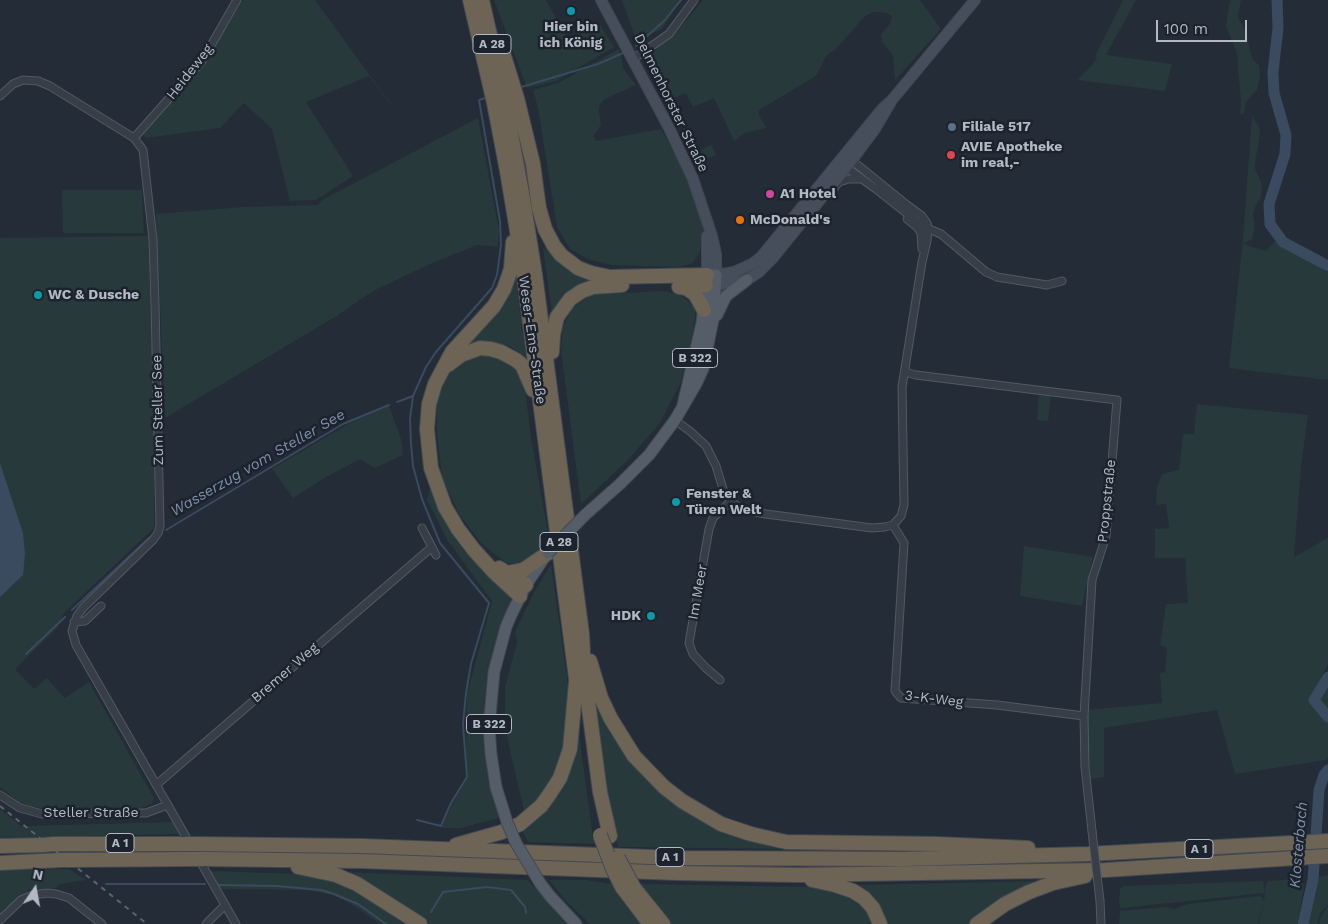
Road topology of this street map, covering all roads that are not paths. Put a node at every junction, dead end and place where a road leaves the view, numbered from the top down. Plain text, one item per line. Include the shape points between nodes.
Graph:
1 (237, 0) edge
2 (470, 0) edge
3 (482, 0) edge
4 (487, 0) edge
5 (601, 0) edge
6 (694, 0) edge
7 (975, 0) edge
8 (633, 59) junction
9 (504, 95) junction
10 (0, 96) edge
11 (134, 138) junction
12 (845, 161) junction
13 (863, 180) junction
14 (828, 190) junction
15 (515, 219) junction
16 (925, 231) junction
17 (711, 280) junction
18 (747, 280) junction
19 (1062, 281) dead end
20 (676, 285) junction
21 (708, 315) junction
22 (443, 368) junction
23 (905, 372) junction
24 (549, 380) junction
25 (543, 419) junction
26 (675, 420) junction
27 (731, 501) junction
28 (893, 525) junction
29 (422, 528) dead end
30 (432, 547) junction
31 (548, 553) junction
32 (436, 554) dead end
33 (485, 561) junction
34 (507, 573) junction
35 (523, 590) junction
36 (101, 606) dead end
37 (74, 622) junction
38 (582, 634) junction
39 (720, 680) dead end
40 (576, 682) junction
41 (1084, 716) junction
42 (156, 785) junction
43 (0, 795) edge
44 (168, 805) junction
45 (605, 835) junction
46 (1320, 842) edge
47 (0, 846) edge
48 (438, 848) junction
49 (1088, 854) junction
50 (1320, 857) edge
51 (263, 859) junction
52 (0, 863) edge
53 (1105, 870) junction
54 (796, 875) junction
55 (628, 888) junction
56 (225, 905) junction
57 (0, 920) edge
58 (102, 924) edge
59 (206, 924) edge
60 (236, 924) edge
61 (420, 924) edge
62 (576, 924) edge
63 (650, 924) edge
64 (662, 924) edge
65 (880, 924) edge
66 (977, 924) edge
67 (1101, 924) edge

1 - 11 street, Heideweg via 202,60
2 - 9 highway, Weser-Ems-Straße / A 28
3 - 9 highway, Weser-Ems-Straße / A 28
4 - 9 highway
5 - 8 main road, Delmenhorster Straße
6 - 8 street via 669,34
7 - 12 main road via 882,109
8 - 17 main road, Delmenhorster Straße via 693,179 707,222
9 - 15 highway, Weser-Ems-Straße / A 28
9 - 17 highway via 533,164 545,230 565,259 578,268 610,277
9 - 24 highway, Weser-Ems-Straße / A 28 via 525,208
10 - 11 street via 23,80 38,81
11 - 37 street, Zum Steller See via 143,150 153,240 160,526 153,540 93,597
12 - 13 street
12 - 14 main road
12 - 16 street via 922,216 927,223
12 - 17 main road via 761,257 752,264
13 - 14 street via 849,179
13 - 16 street
14 - 18 main road via 772,259
15 - 22 highway via 512,263 504,289 494,306 452,352
15 - 25 highway, Weser-Ems-Straße / A 28
16 - 19 street via 941,234 986,272 997,277 1047,285
16 - 23 street via 928,241
17 - 18 main road
17 - 20 highway
17 - 21 main road, Delmenhorster Straße / B 322
18 - 21 main road via 726,296 718,314
20 - 21 highway via 696,294
20 - 24 highway via 604,286 582,290 561,309 554,327
21 - 26 main road, Delmenhorster Straße / B 322 via 683,405
22 - 25 highway via 461,355 480,348 509,355 527,374
22 - 33 highway via 429,404 427,429 431,468 445,507 458,529
23 - 28 street via 901,400 904,505 901,516
23 - 41 street, Proppstraße via 1117,400 1106,536 1092,580
24 - 38 highway, Weser-Ems-Straße / A 28
25 - 40 highway, Weser-Ems-Straße / A 28
26 - 27 street via 706,446 724,492
26 - 31 main road, Delmenhorster Straße / B 322, bridge via 639,466
27 - 28 street via 741,509 766,514 872,528
27 - 39 street, Im Meer via 713,518 708,528 689,643 693,654
28 - 41 street, 3-K-Weg via 904,543 895,685 895,691 901,698
29 - 30 street
30 - 32 street
30 - 42 street, Bremer Weg
31 - 34 highway via 523,570
31 - 35 main road, B 322
33 - 34 highway
33 - 35 highway
34 - 35 highway
35 - 62 main road, B 322, bridge via 506,627 494,672 489,739 496,786 516,843 540,883
36 - 37 street via 85,621
37 - 42 street via 72,631 76,645
38 - 45 highway
38 - 49 highway via 601,698 610,719 634,756 682,801 721,824 786,842 944,844
40 - 45 highway via 591,791
40 - 48 highway via 570,749 560,778 542,806 520,824 502,832
41 - 67 street, Proppstraße, bridge via 1085,767
42 - 44 street
43 - 44 street, Steller Straße via 20,808 42,814 146,813
44 - 56 street
45 - 55 highway, bridge via 613,869
46 - 49 highway, A 1
47 - 48 highway, A 1 via 189,844
48 - 49 highway, A 1 via 678,858 903,859
50 - 53 highway, A 1
51 - 52 highway, A 1
51 - 54 highway, A 1
51 - 61 highway via 336,875 378,896
53 - 54 highway, A 1
53 - 66 highway via 1029,892
54 - 65 highway via 853,891 873,908
55 - 63 highway
55 - 64 highway
56 - 59 street
56 - 60 street
57 - 58 street via 22,900 48,893 69,898

